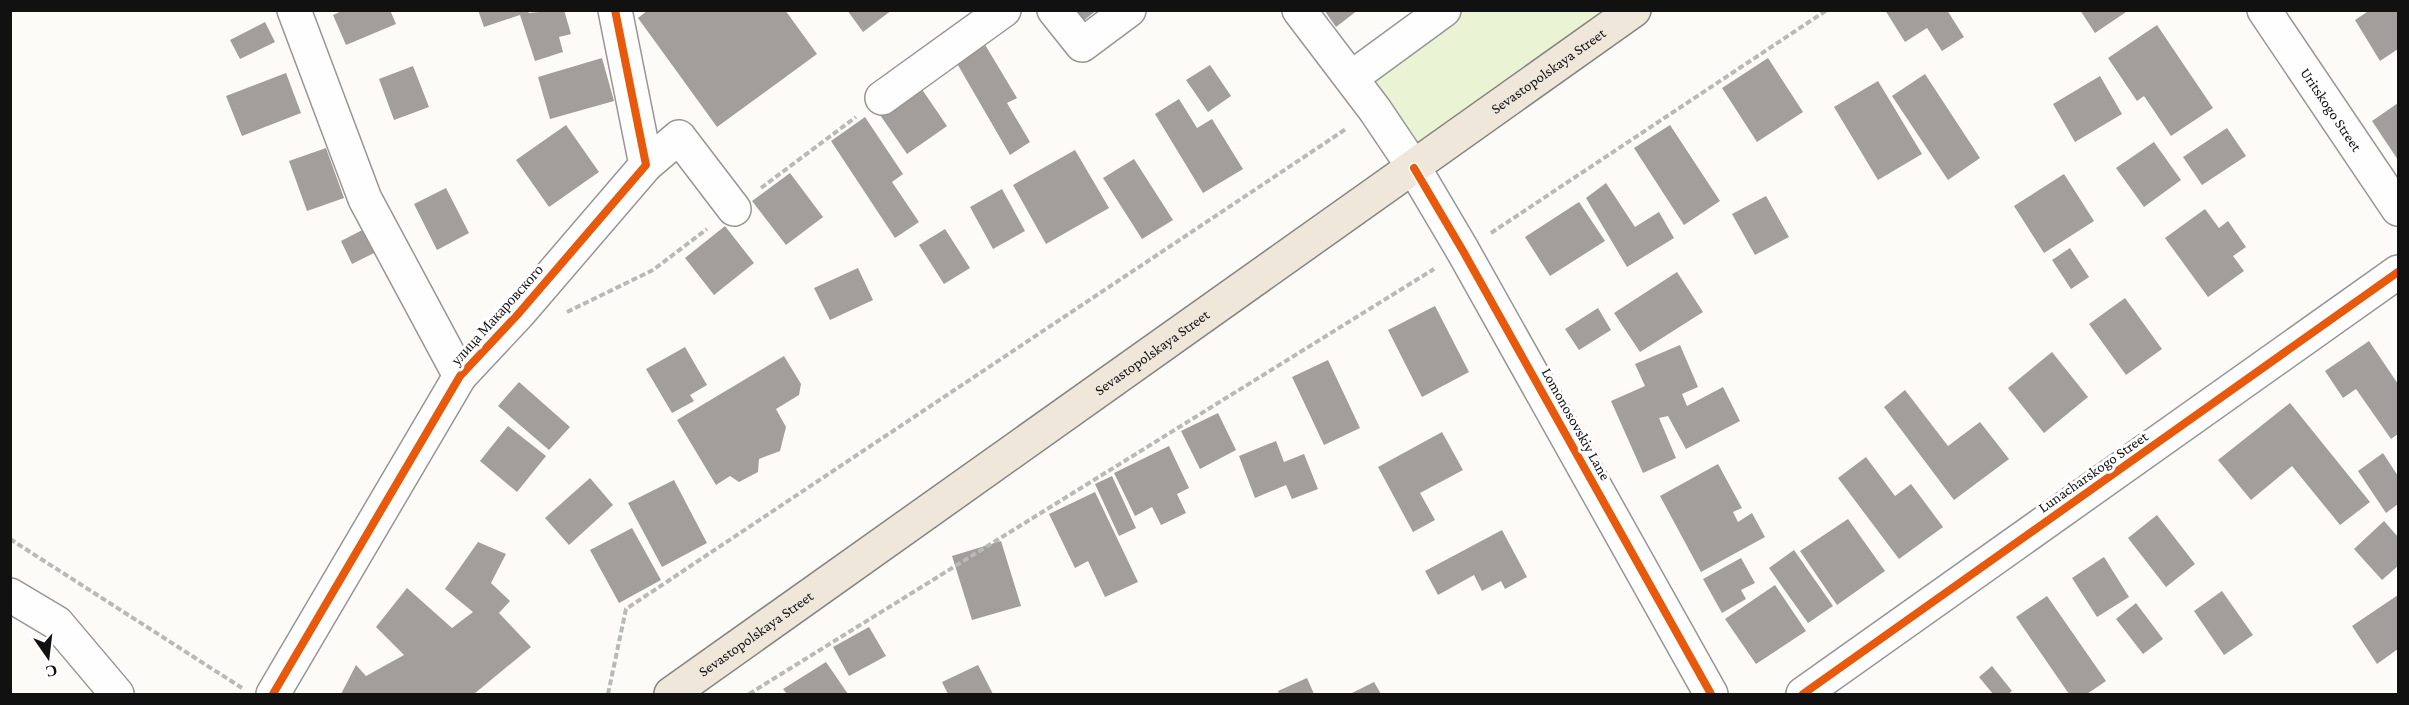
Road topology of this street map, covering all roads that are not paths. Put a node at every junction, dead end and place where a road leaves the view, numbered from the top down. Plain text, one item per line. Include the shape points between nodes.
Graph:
1 (294, 10) edge
2 (615, 10) edge
3 (1004, 10) edge
4 (1054, 10) edge
5 (1129, 10) edge
6 (1299, 10) edge
7 (1444, 10) edge
8 (1634, 10) edge
9 (2264, 10) edge
10 (1351, 78) junction
11 (882, 98) dead end
12 (646, 165) junction
13 (1414, 168) junction
14 (734, 209) dead end
15 (2398, 209) edge
16 (2398, 272) edge
17 (460, 376) junction
18 (10, 595) edge
19 (117, 694) edge
20 (273, 694) edge
21 (671, 694) edge
22 (1711, 694) edge
23 (1803, 694) edge

1 - 17 street, улица Макаровского via 365,198
2 - 12 street
3 - 11 street
4 - 5 street via 1082,45
6 - 10 street, Lomonosovskiy Lane
7 - 10 street
8 - 13 main road, Sevastopolskaya Street
9 - 15 street, Uritskogo Street
10 - 13 street, Lomonosovskiy Lane
12 - 14 street, улица Макаровского via 679,137
12 - 17 street, улица Макаровского
13 - 21 main road, Sevastopolskaya Street
13 - 22 street, Lomonosovskiy Lane
16 - 23 street, Lunacharskogo Street
17 - 20 street, улица Макаровского
18 - 19 street via 57,623

